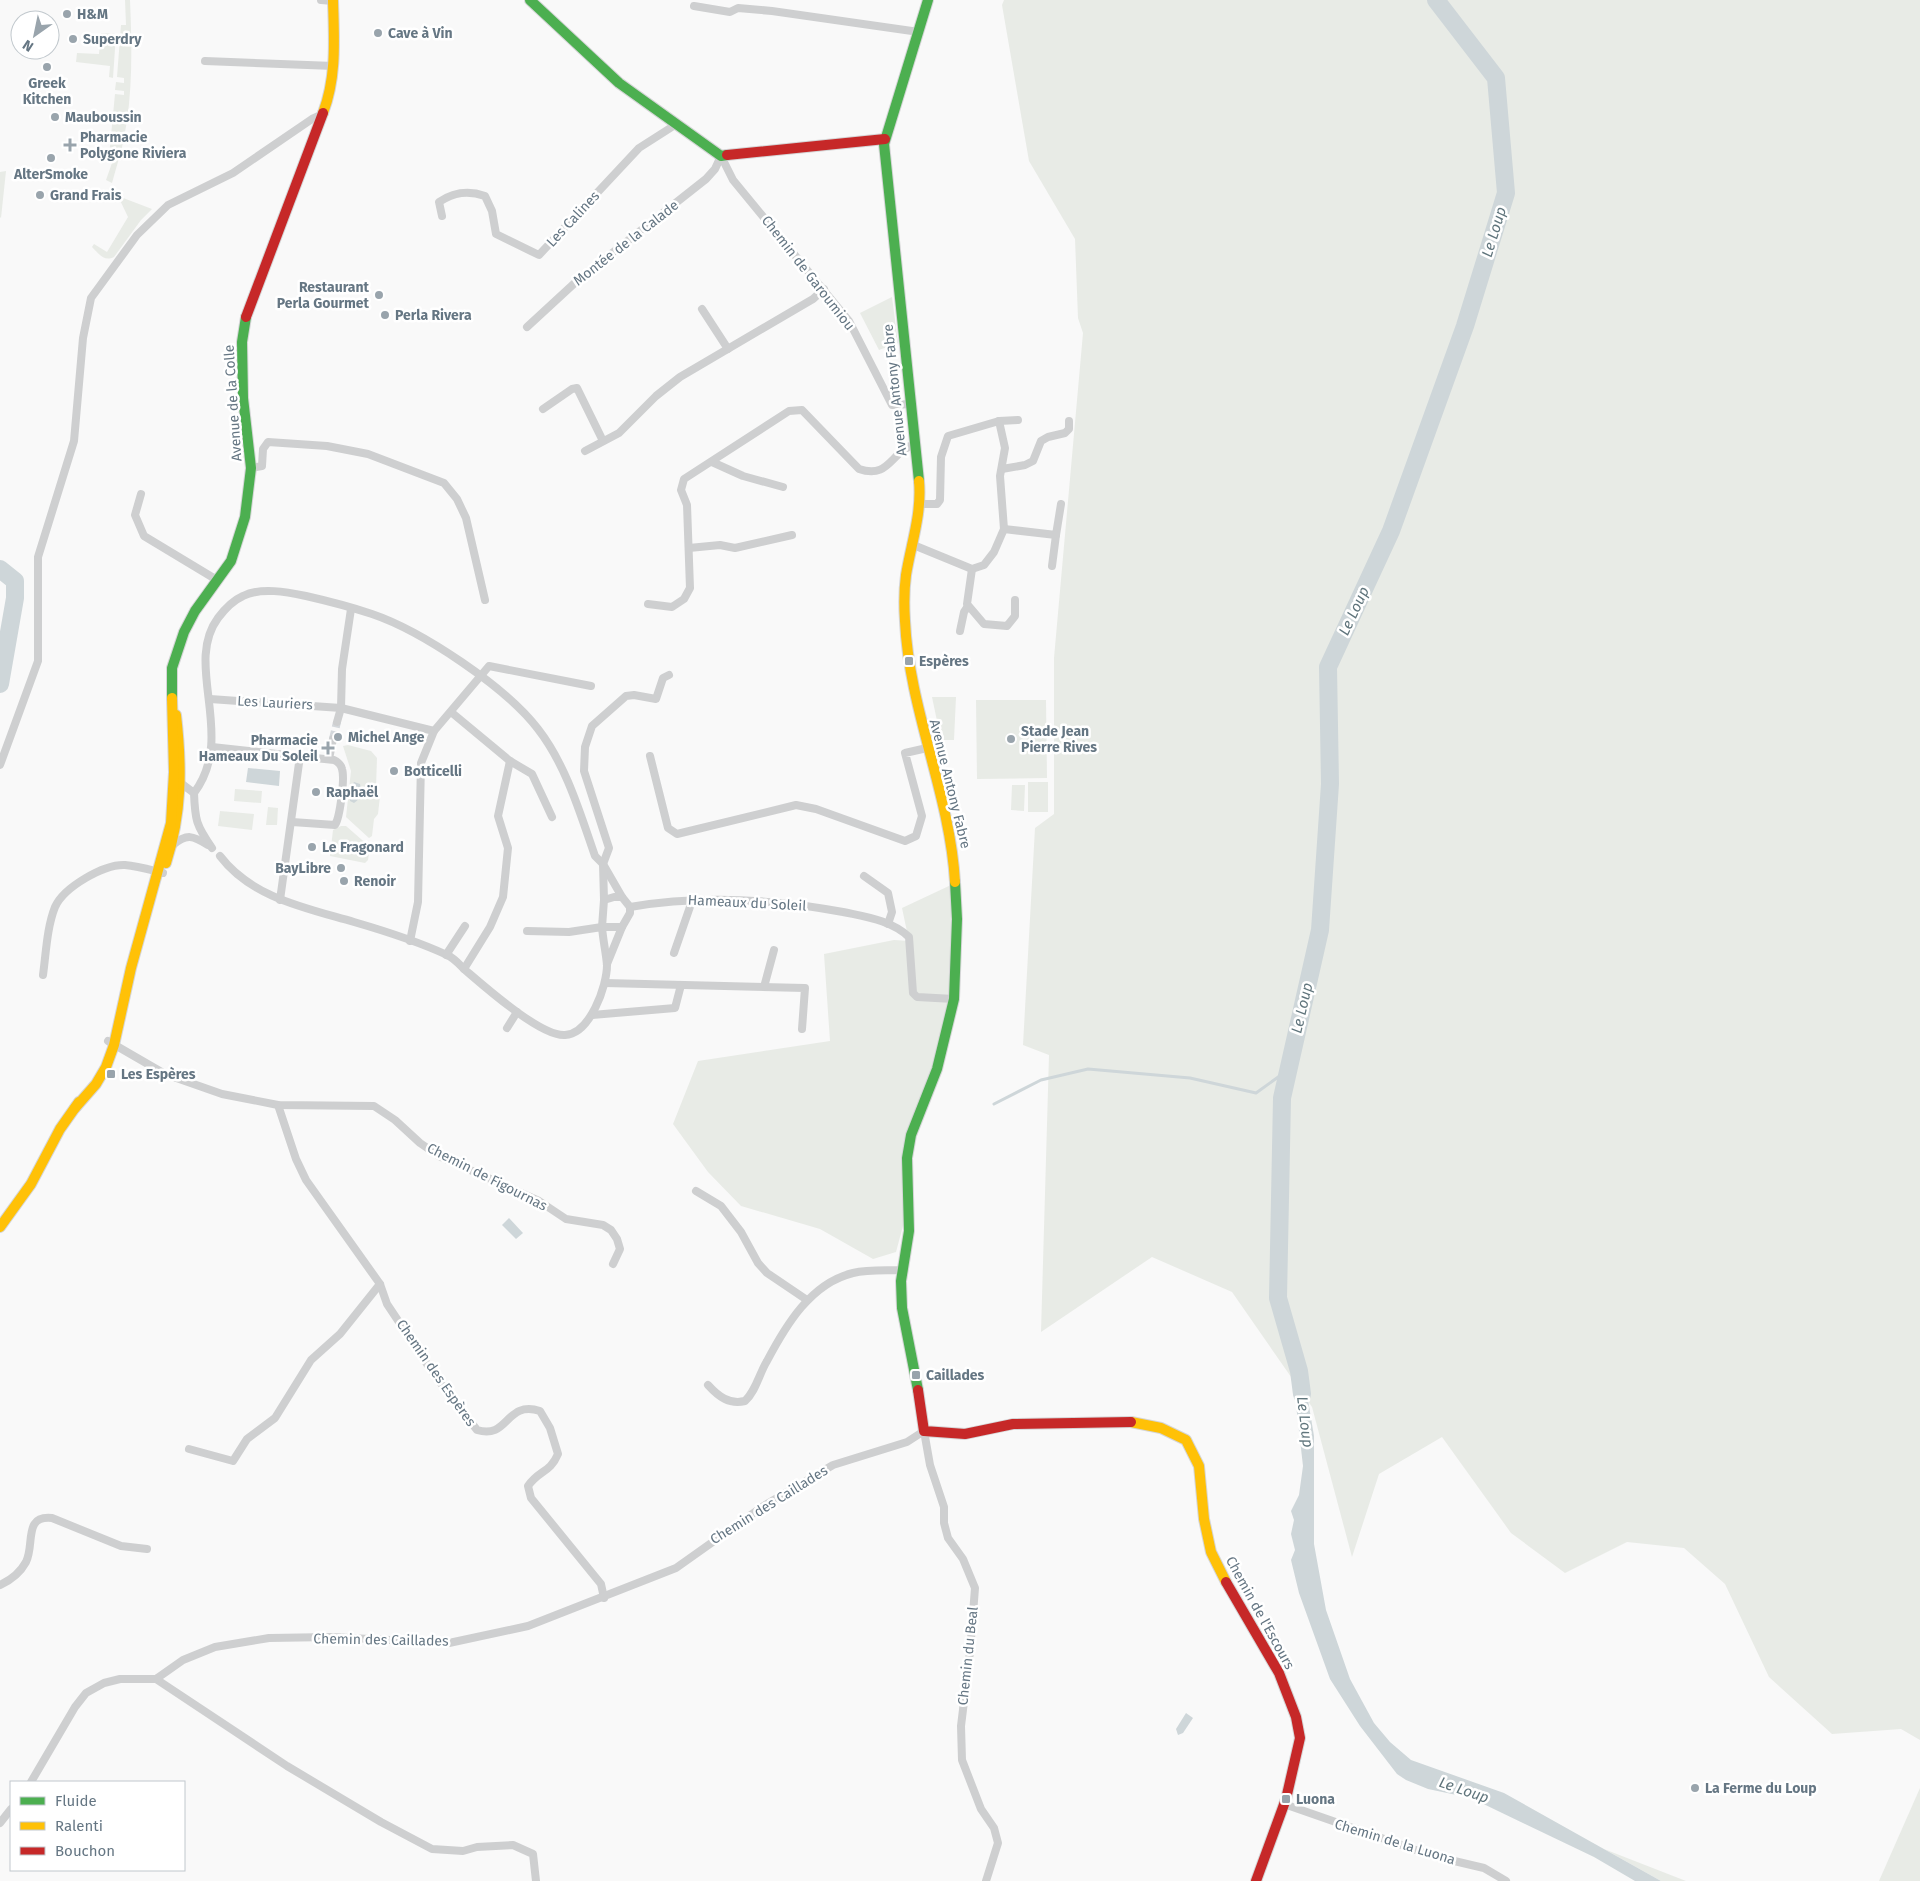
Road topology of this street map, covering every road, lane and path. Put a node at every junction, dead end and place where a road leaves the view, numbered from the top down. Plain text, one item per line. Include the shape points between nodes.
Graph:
1 (321, 0) edge
2 (530, 0) edge
3 (928, 0) edge
4 (333, 1) edge
5 (694, 6) dead end
6 (919, 32) junction
7 (205, 61) dead end
8 (334, 66) junction
9 (324, 114) junction
10 (675, 125) junction
11 (885, 139) junction
12 (720, 156) junction
13 (442, 216) dead end
14 (824, 289) junction
15 (702, 309) dead end
16 (526, 327) dead end
17 (728, 349) junction
18 (911, 404) junction
19 (544, 409) dead end
20 (1018, 420) dead end
21 (1069, 420) dead end
22 (999, 421) junction
23 (603, 441) junction
24 (916, 444) junction
25 (585, 450) dead end
26 (712, 462) junction
27 (251, 468) junction
28 (1002, 469) junction
29 (783, 487) dead end
30 (141, 494) dead end
31 (920, 504) junction
32 (1060, 504) dead end
33 (1004, 530) junction
34 (792, 535) dead end
35 (1056, 535) junction
36 (911, 544) junction
37 (689, 548) junction
38 (1052, 566) dead end
39 (972, 569) junction
40 (217, 580) junction
41 (485, 600) dead end
42 (1015, 600) dead end
43 (648, 604) dead end
44 (968, 606) junction
45 (351, 608) junction
46 (960, 632) dead end
47 (480, 675) junction
48 (669, 675) dead end
49 (172, 682) junction
50 (591, 686) dead end
51 (210, 699) junction
52 (341, 708) junction
53 (451, 712) junction
54 (337, 722) tunnel mouth
55 (434, 731) junction
56 (333, 739) tunnel mouth
57 (212, 747) junction
58 (927, 748) junction
59 (300, 756) junction
60 (650, 756) dead end
61 (329, 760) junction
62 (510, 761) junction
63 (0, 765) edge
64 (182, 784) junction
65 (194, 792) junction
66 (552, 817) dead end
67 (292, 822) junction
68 (173, 844) junction
69 (220, 856) dead end
70 (603, 864) junction
71 (160, 872) junction
72 (864, 876) dead end
73 (622, 897) junction
74 (280, 900) junction
75 (604, 900) junction
76 (692, 901) junction
77 (630, 906) junction
78 (888, 924) junction
79 (465, 926) dead end
80 (622, 926) junction
81 (602, 927) junction
82 (527, 931) dead end
83 (410, 941) junction
84 (774, 950) dead end
85 (674, 953) dead end
86 (446, 955) junction
87 (607, 966) junction
88 (464, 969) junction
89 (43, 975) dead end
90 (605, 983) junction
91 (681, 985) junction
92 (764, 987) junction
93 (954, 1000) junction
94 (517, 1012) junction
95 (592, 1015) junction
96 (507, 1028) dead end
97 (802, 1029) dead end
98 (111, 1043) junction
99 (278, 1105) junction
100 (696, 1191) dead end
101 (0, 1228) edge
102 (613, 1264) dead end
103 (904, 1270) junction
104 (380, 1284) junction
105 (808, 1300) junction
106 (708, 1385) dead end
107 (924, 1431) junction
108 (189, 1449) dead end
109 (147, 1549) dead end
110 (0, 1585) edge
111 (604, 1598) junction
112 (156, 1680) junction
113 (32, 1781) edge
114 (1284, 1804) junction
115 (10, 1810) edge
116 (0, 1823) edge
117 (536, 1881) edge
118 (986, 1881) edge
119 (1256, 1881) edge
120 (1506, 1881) edge

1 - 4 street
2 - 10 street via 607,72
3 - 6 street
4 - 8 street, Avenue de la Colle
5 - 6 street via 730,12 738,8 772,11
6 - 11 street
7 - 8 street
8 - 9 street, Avenue de la Colle
9 - 27 street, Avenue de la Colle via 244,325 243,398
9 - 63 street via 233,173 168,205 137,235 91,298 83,338 74,441 38,557 38,661
10 - 12 street
10 - 13 street, Les Calines via 639,148 539,255 496,234 492,211 485,196 472,191 449,196 439,202
11 - 12 street
11 - 18 street, Avenue Antony Fabre
12 - 14 street, Chemin de Garoumiou via 732,180
12 - 16 street, Montée de la Calade via 706,179 578,280
14 - 17 street via 813,299
14 - 18 street, Chemin de Garoumiou via 849,321 892,406
15 - 17 street
17 - 23 street via 680,377 619,433
18 - 24 street, Avenue Antony Fabre
19 - 23 street via 577,388
20 - 22 street
21 - 28 street via 1069,429 1065,433 1041,441 1033,461
22 - 28 street via 1005,448
22 - 31 street via 948,436 941,457 940,500 937,504
23 - 25 street
24 - 26 street via 909,446 882,469 871,473 859,468 802,410 789,411
24 - 31 street, Avenue Antony Fabre
26 - 29 street via 744,476
26 - 37 street via 684,479 681,490 687,505
27 - 40 street, Avenue de la Colle via 245,517 236,548
27 - 41 street via 262,466 263,449 268,442 280,441 368,454 444,483 466,518
28 - 33 street
30 - 40 street via 135,515 144,536
31 - 36 street, Avenue Antony Fabre
32 - 35 street
33 - 35 street
33 - 39 street via 989,559 984,565
34 - 37 street via 735,548 720,545
35 - 38 street
36 - 39 street
36 - 58 street, Avenue Antony Fabre via 905,621 912,684
37 - 43 street via 690,588 684,599 672,607
39 - 44 street
40 - 49 street, Avenue de la Colle via 184,632 172,668
42 - 44 street via 1015,616 1007,626 984,624
44 - 46 street
45 - 47 street via 392,622
45 - 51 street via 292,593 258,591 243,596 218,618 209,640 206,676
45 - 52 street via 342,669
47 - 50 street via 485,668 494,666
47 - 53 street
47 - 70 street via 510,699 538,729 557,759 596,856
48 - 70 street via 663,678 656,699 626,696 592,726 584,771 609,848
49 - 64 street, Avenue de la Colle
49 - 71 street, Avenue de la Colle via 173,805
51 - 52 street, Les Lauriers
51 - 57 street
52 - 54 street
52 - 55 street, Les Lauriers
53 - 55 street
53 - 62 street
55 - 83 street via 420,763 418,902
56 - 61 street
57 - 59 street
57 - 65 street via 204,779
58 - 60 street via 905,753 922,816 916,836 905,841 816,809 796,806 678,834 668,828
58 - 93 street, Avenue Antony Fabre via 953,852 957,919
59 - 61 street
59 - 67 street
61 - 67 street via 339,763 343,772 337,822 332,825
62 - 66 street via 532,774
62 - 88 street via 498,816 508,848 502,897 490,927
64 - 65 street
64 - 68 street, Avenue de la Colle
65 - 68 street via 198,828 212,848 193,836 182,837
67 - 74 street
68 - 71 street, Avenue de la Colle
69 - 74 street via 250,884
70 - 73 street
70 - 75 street
71 - 89 street via 124,865 93,874 74,885 56,905
71 - 98 street, Avenue de la Colle
72 - 78 street via 888,893 892,912
73 - 75 street
73 - 77 street
74 - 83 street
75 - 81 street
76 - 77 street, Hameaux du Soleil
76 - 78 street, Hameaux du Soleil via 795,903 874,918
76 - 85 street
77 - 80 street via 630,913
78 - 93 street, Hameaux du Soleil via 899,927 909,937 913,993 916,997
79 - 86 street
80 - 81 street
80 - 87 street
81 - 82 street via 569,932
81 - 87 street
83 - 86 street
84 - 92 street
86 - 88 street
87 - 90 street
88 - 94 street
90 - 91 street
90 - 95 street
91 - 92 street
91 - 95 street via 675,1008
92 - 97 street via 805,988
93 - 103 street, Avenue Antony Fabre via 937,1069 911,1135 906,1175 908,1231
94 - 95 street via 547,1031 565,1035 579,1029
94 - 96 street
98 - 99 street, Chemin de Figournas via 193,1086
98 - 101 street, Avenue de la Colle via 23,1198
99 - 102 street, Chemin de Figournas via 374,1106 439,1156 539,1201 566,1218 603,1225 611,1230 620,1249
99 - 104 street, Chemin des Espères via 306,1180
100 - 105 street via 721,1206 767,1273
103 - 105 street via 853,1273 822,1286
103 - 107 street, Avenue Antony Fabre via 902,1308
104 - 108 street via 340,1334 311,1360 275,1418 247,1439 232,1461
104 - 111 street, Chemin des Espères via 387,1304 433,1373 477,1430 487,1433 500,1429 511,1414 530,1408 540,1411 550,1428 558,1454 553,1466 528,1486 531,1498 601,1584
105 - 106 street via 780,1336 750,1397 738,1403 730,1401 718,1396
107 - 111 street, Chemin des Caillades via 902,1444 833,1465 762,1506 676,1568
107 - 114 street, Chemin de l'Escours via 965,1434 1013,1424 1135,1422 1161,1428 1186,1440 1199,1466 1204,1519 1212,1552 1230,1590 1279,1673 1296,1717 1300,1738
107 - 118 street, Chemin du Beal via 930,1465 944,1507 948,1538 963,1559 975,1588 960,1726 962,1760 998,1843
109 - 110 street via 121,1546 52,1518 42,1517 33,1528 27,1560 19,1572
111 - 112 street, Chemin des Caillades via 528,1626 449,1643 331,1637 269,1638 215,1647 183,1660
112 - 113 street via 120,1679 86,1693
112 - 117 street via 287,1766 432,1849 463,1851 513,1845 533,1854
114 - 119 street, Chemin de l'Escours
114 - 120 street, Chemin de la Luona via 1433,1856 1484,1868
115 - 116 street

